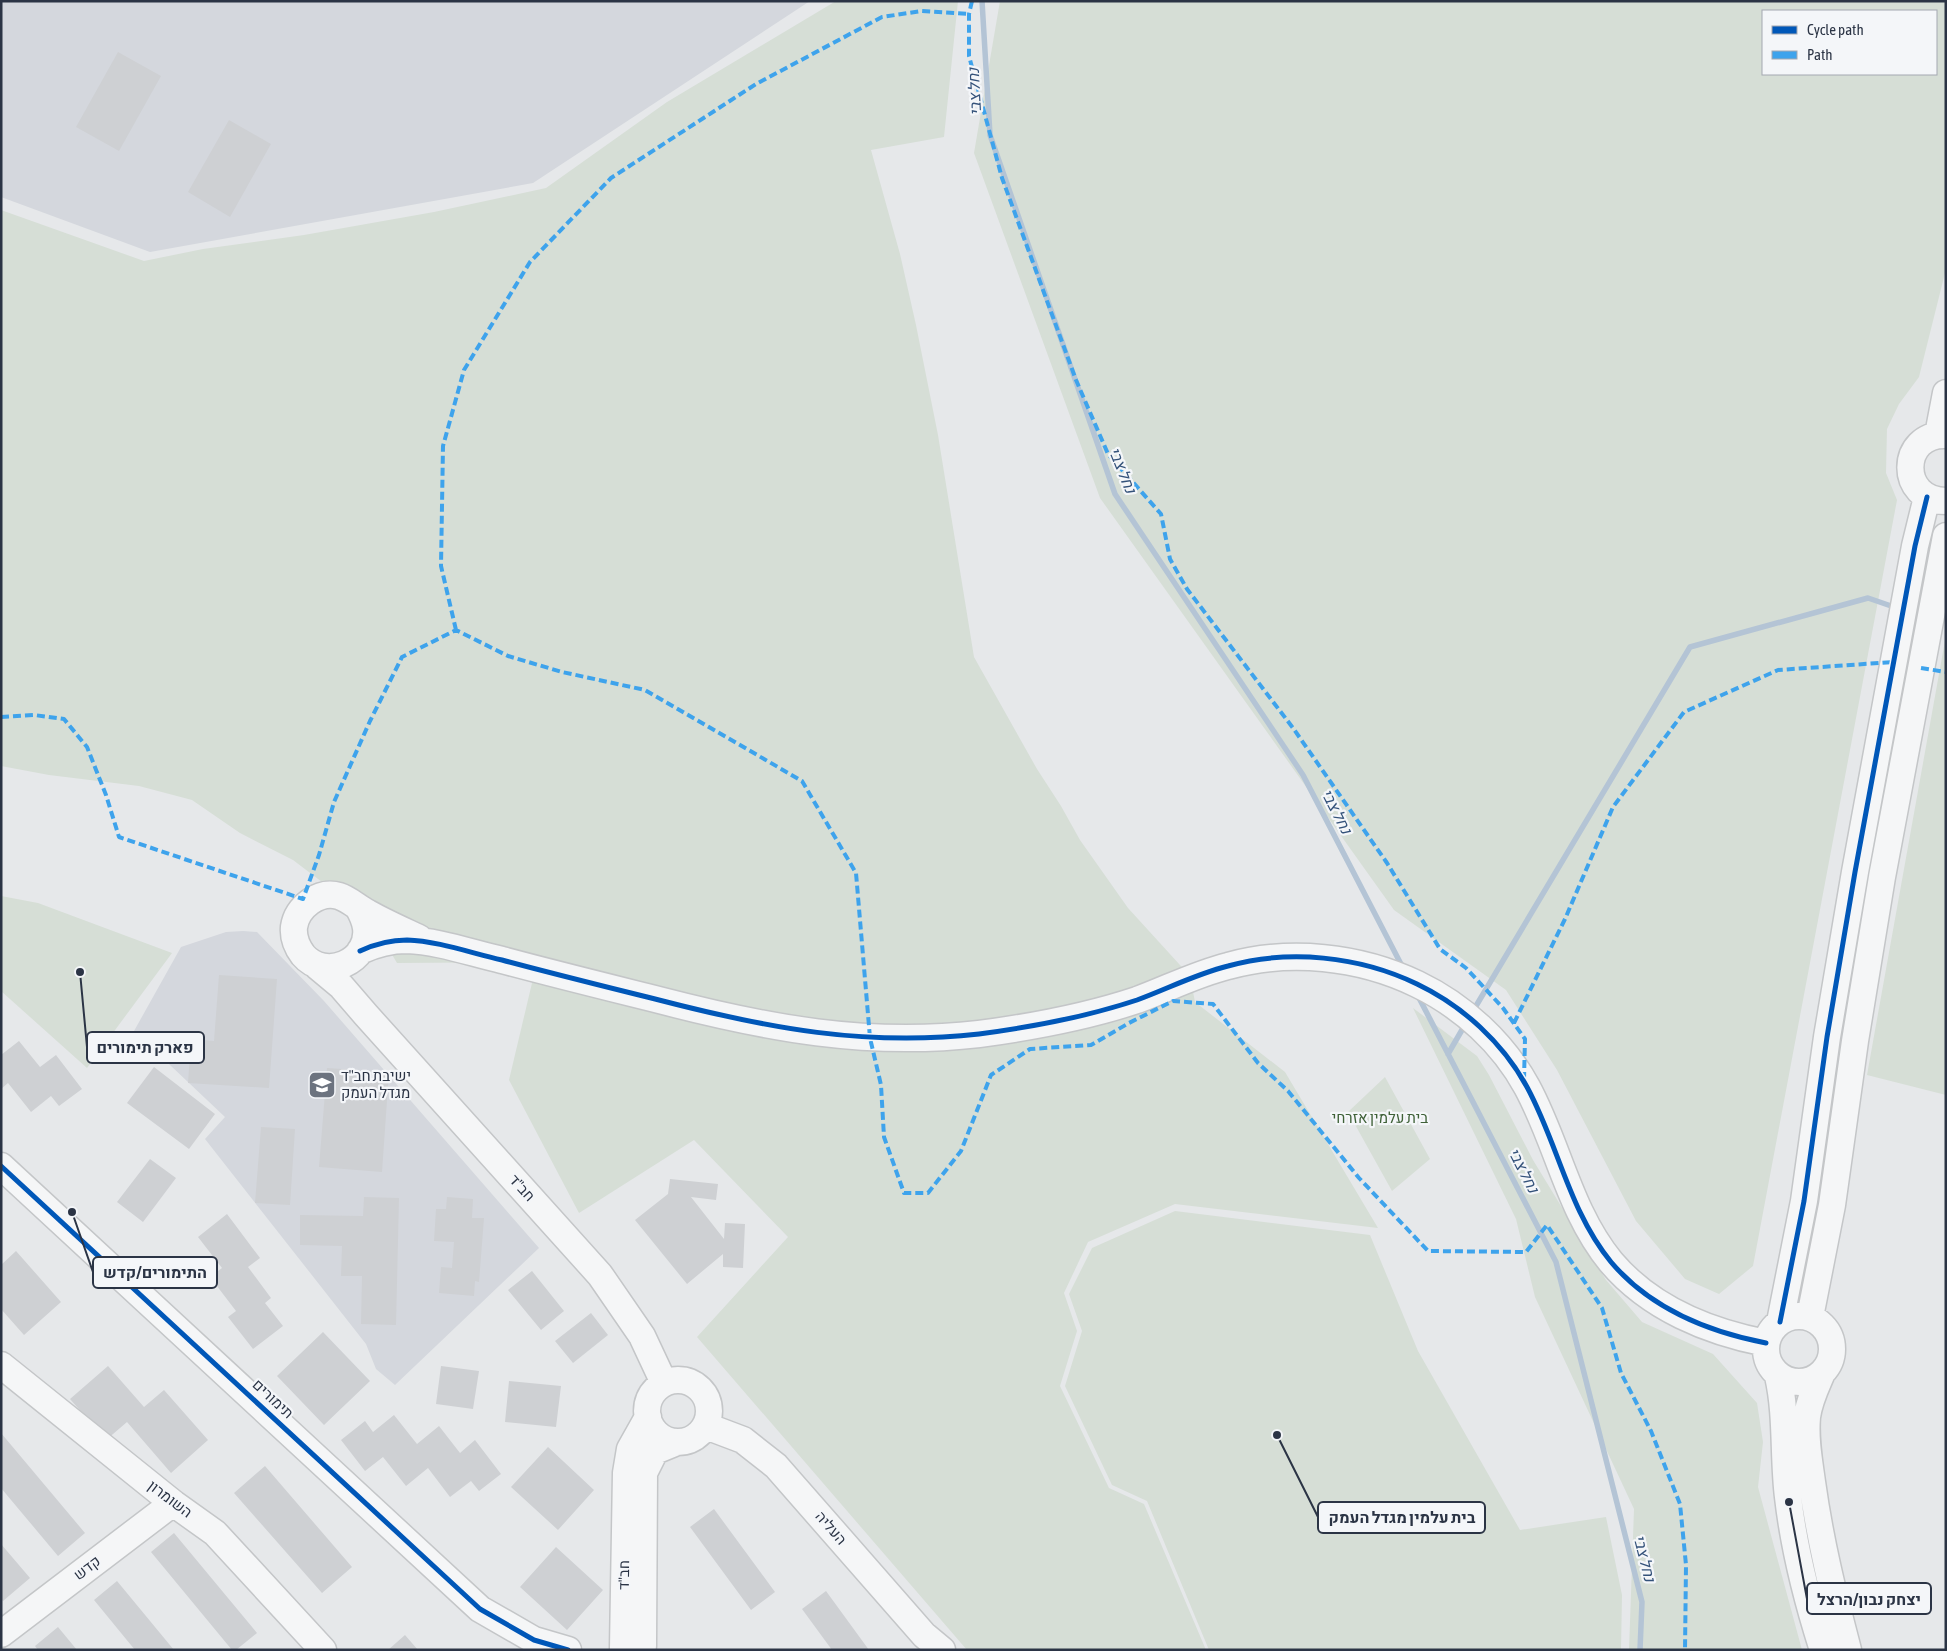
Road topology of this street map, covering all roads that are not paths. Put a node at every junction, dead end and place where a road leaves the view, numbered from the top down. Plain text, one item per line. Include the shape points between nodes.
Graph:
1 (1946, 394) edge
2 (1942, 435) edge
3 (1936, 499) edge
4 (1946, 536) edge
5 (358, 907) junction
6 (430, 944) junction
7 (358, 954) junction
8 (317, 966) junction
9 (360, 1006) junction
10 (1, 1166) edge
11 (1810, 1317) junction
12 (1773, 1332) junction
13 (1, 1366) edge
14 (1822, 1373) junction
15 (1778, 1376) junction
16 (664, 1383) junction
17 (648, 1417) junction
18 (706, 1426) junction
19 (677, 1442) junction
20 (173, 1503) junction
21 (1, 1634) edge
22 (540, 1645) edge
23 (634, 1648) edge
24 (320, 1649) edge
25 (568, 1650) edge
26 (942, 1650) edge
27 (1823, 1650) edge
28 (1848, 1650) edge

1 - 2 street
2 - 3 street via 1928,438 1920,444 1910,462 1913,482 1919,490
3 - 12 street via 1915,546 1827,1037 1804,1201
4 - 11 street via 1882,877 1832,1205
5 - 6 street
5 - 7 street via 366,929 365,941
5 - 8 street via 337,895 314,898 304,906 294,926 294,939 299,950
6 - 7 street via 397,940 372,946
6 - 12 street via 704,1012 791,1030 830,1036 909,1039 983,1033 1067,1019 1137,1000 1242,962 1300,957 1371,966 1396,974 1441,997 1493,1039 1527,1086 1582,1216 1609,1259 1638,1288 1662,1305 1721,1333
7 - 8 street via 341,966
7 - 9 street, חב"ד via 353,974
8 - 9 street, חב"ד
9 - 16 street, חב"ד via 600,1275 642,1336
10 - 22 street, תימורים via 480,1609
11 - 12 street via 1794,1316
11 - 14 street via 1823,1326 1830,1339 1832,1355
12 - 15 street via 1767,1359
13 - 20 street, השומרון
14 - 15 street via 1803,1382 1788,1381
14 - 28 street via 1808,1416 1807,1446 1827,1572
15 - 27 street via 1783,1397 1788,1499 1806,1594
16 - 17 street via 652,1394
16 - 18 street via 680,1380 696,1385 704,1393 709,1415
17 - 19 street via 661,1437
17 - 23 street, חב"ד via 630,1449 626,1473
18 - 19 street via 694,1438
18 - 26 street, העליה via 743,1440 776,1466 924,1635
19 - 23 street, חב"ד via 655,1451 644,1473
20 - 21 street, קדש
20 - 24 street, השומרון via 215,1533
22 - 25 street, תימורים

